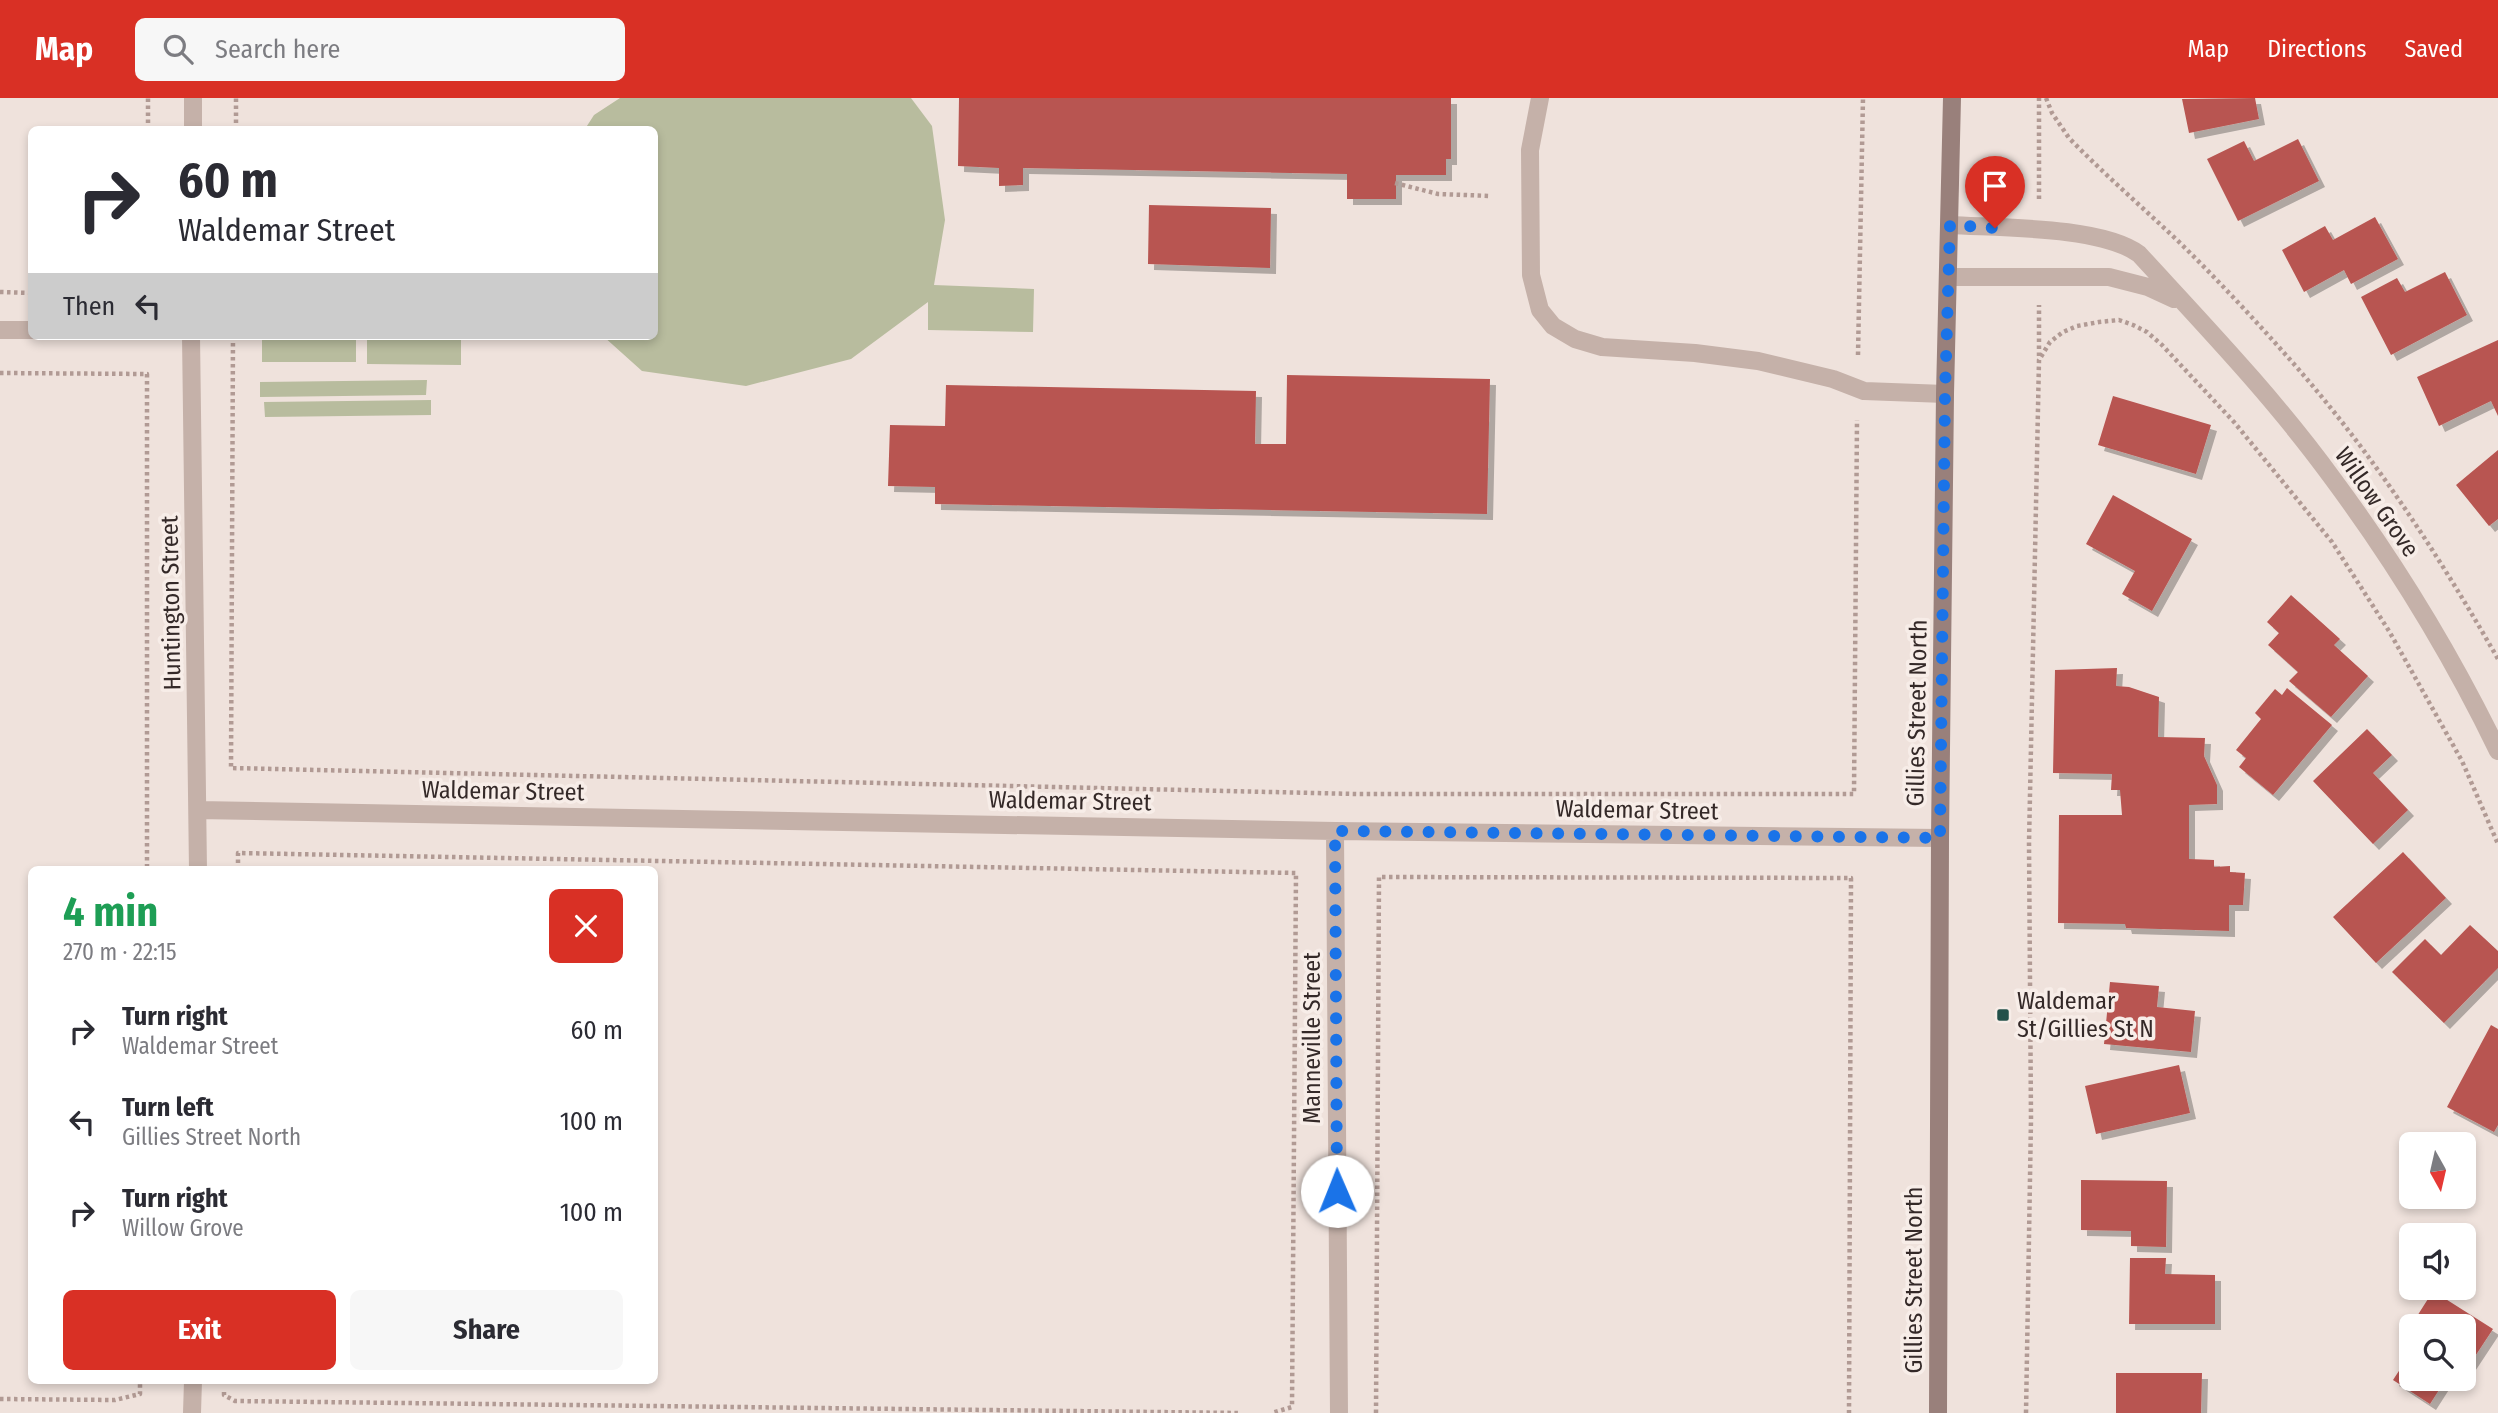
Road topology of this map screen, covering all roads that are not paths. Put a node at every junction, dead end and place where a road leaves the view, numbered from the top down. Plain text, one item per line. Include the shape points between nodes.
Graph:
1 (193, 98) edge
2 (1539, 98) edge
3 (1952, 98) edge
4 (193, 126) edge
5 (1950, 225) junction
6 (1948, 277) junction
7 (2183, 304) junction
8 (0, 330) edge
9 (28, 330) edge
10 (191, 340) edge
11 (1945, 394) junction
12 (2498, 751) edge
13 (198, 810) junction
14 (1335, 831) junction
15 (1940, 838) junction
16 (198, 866) edge
17 (192, 1384) edge
18 (192, 1413) edge
19 (1339, 1413) edge
20 (1938, 1413) edge

1 - 4 street
2 - 11 street via 1530,150 1531,275 1540,310 1553,326 1602,347 1758,361 1858,389
3 - 5 main road, Gillies Street North
5 - 6 main road, Gillies Street North
5 - 7 street, Willow Grove via 2076,234 2123,244 2138,254
6 - 7 street, Willow Grove via 2109,278 2148,287
6 - 11 main road, Gillies Street North
7 - 12 street, Willow Grove via 2258,384 2333,478 2413,598
8 - 9 street
10 - 13 street, Huntington Street
11 - 15 main road, Gillies Street North
13 - 14 street, Waldemar Street
13 - 16 street, Huntington Street
14 - 15 street, Waldemar Street
14 - 19 street, Manneville Street
15 - 20 main road, Gillies Street North
17 - 18 street

